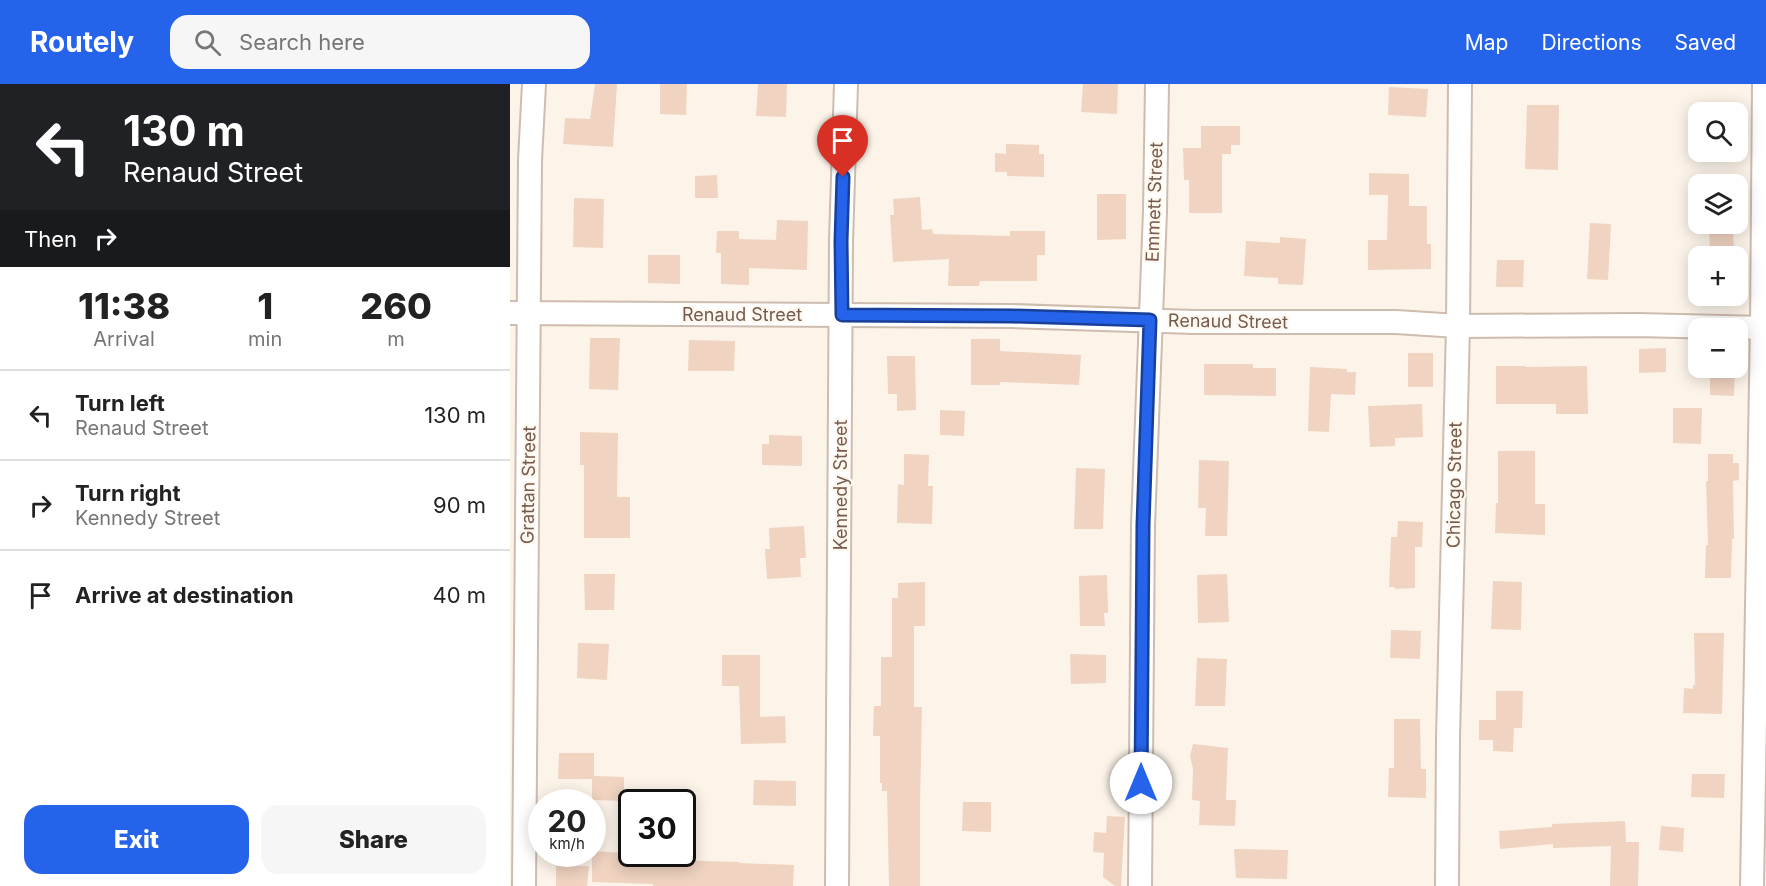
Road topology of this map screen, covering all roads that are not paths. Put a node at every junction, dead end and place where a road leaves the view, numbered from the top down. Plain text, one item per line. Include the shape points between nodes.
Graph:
1 (534, 84) edge
2 (846, 84) edge
3 (1156, 84) edge
4 (1460, 84) edge
5 (1764, 84) edge
6 (520, 313) edge
7 (842, 315) junction
8 (1150, 320) junction
9 (1458, 326) junction
10 (1764, 328) edge
11 (524, 886) edge
12 (837, 886) edge
13 (1140, 886) edge
14 (1447, 886) edge
15 (1752, 886) edge

1 - 6 street, Grattan Street
2 - 7 street, Kennedy Street
3 - 8 street, Emmett Street
4 - 9 street, Chicago Street
5 - 10 street
6 - 7 street, Renaud Street
6 - 11 street, Grattan Street
7 - 8 street, Renaud Street
7 - 12 street, Kennedy Street
8 - 9 street, Renaud Street
8 - 13 street, Emmett Street via 1143,525
9 - 10 street, Renaud Street via 1637,324
9 - 14 street, Chicago Street
10 - 15 street

